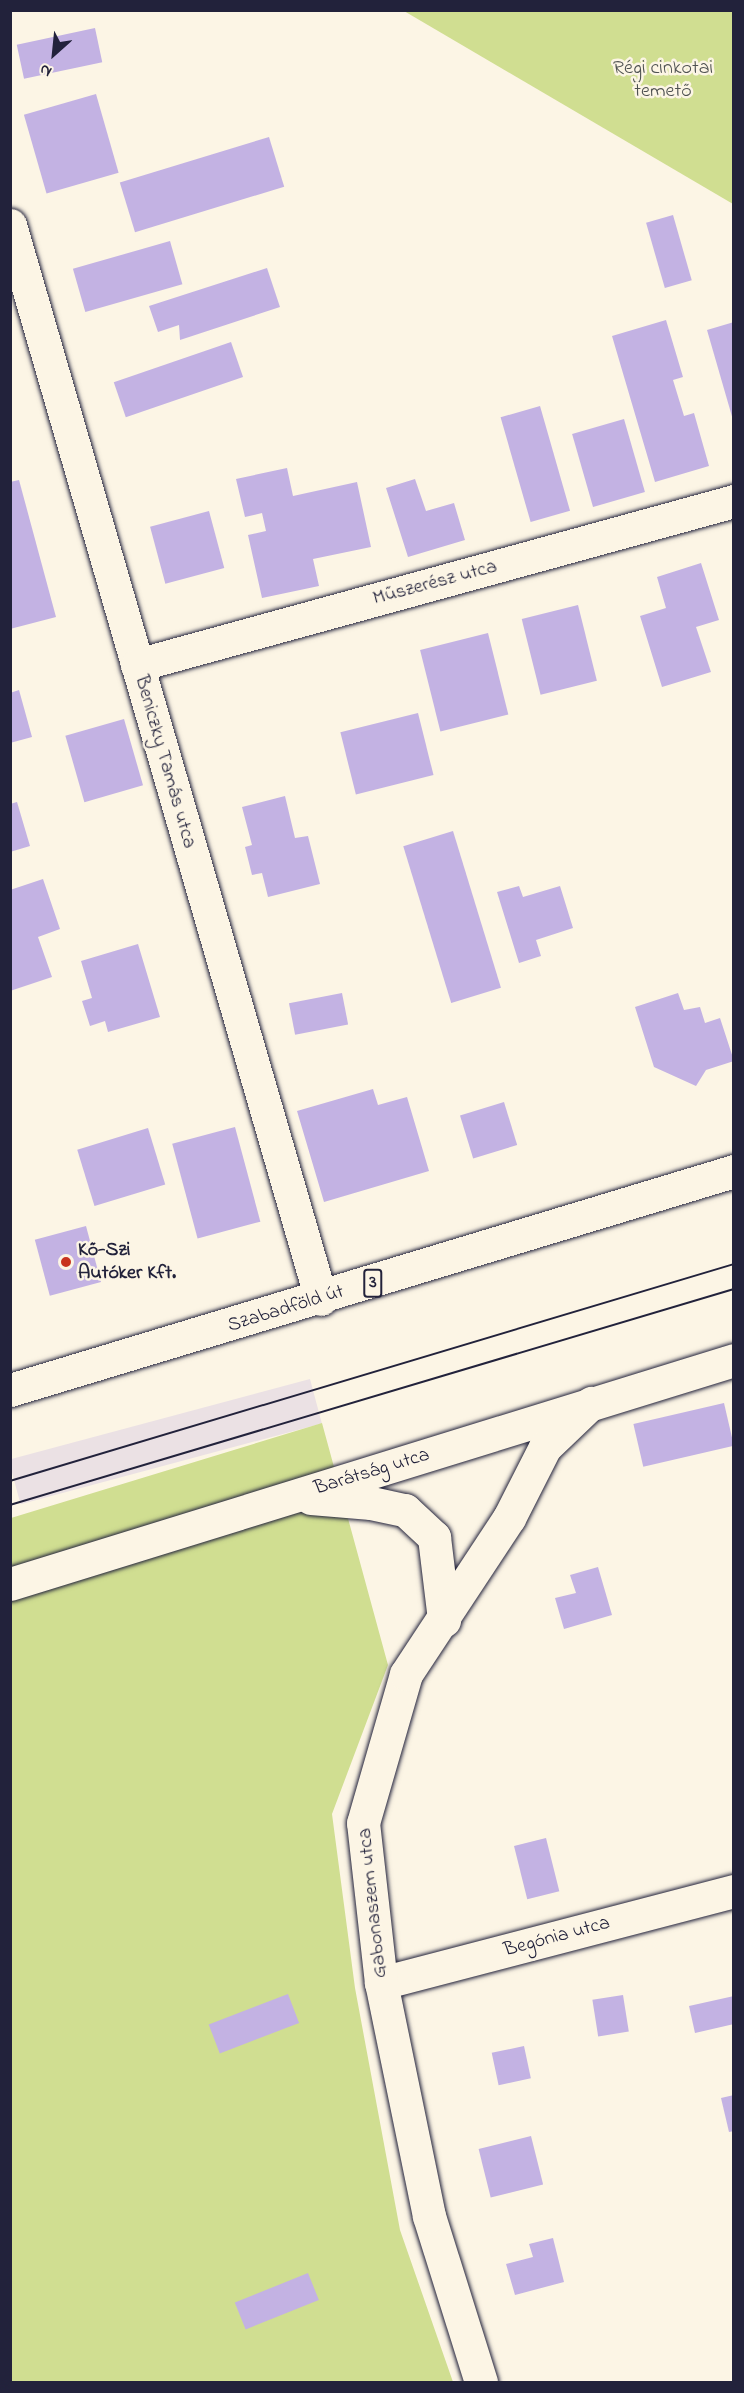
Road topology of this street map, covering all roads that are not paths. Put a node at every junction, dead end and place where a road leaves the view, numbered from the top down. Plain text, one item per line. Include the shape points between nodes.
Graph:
1 (10, 225) edge
2 (734, 501) edge
3 (137, 665) junction
4 (734, 1171) edge
5 (321, 1299) junction
6 (734, 1360) edge
7 (10, 1390) edge
8 (591, 1404) junction
9 (293, 1496) junction
10 (10, 1584) edge
11 (444, 1620) junction
12 (734, 1891) edge
13 (381, 1983) junction
14 (481, 2382) edge

1 - 3 street, Beniczky Tamás utca
2 - 3 street, Műszerész utca
3 - 5 street, Beniczky Tamás utca
4 - 5 street, Szabadföld út / 3
5 - 7 street, Szabadföld út / 3
6 - 8 street, Barátság utca
8 - 9 street, Barátság utca
8 - 11 street, Gabonaszem utca via 545,1447 509,1518
9 - 10 street, Barátság utca
9 - 11 street via 405,1510 434,1537
11 - 13 street, Gabonaszem utca via 406,1674 363,1823
12 - 13 street, Begónia utca
13 - 14 street, Gabonaszem utca via 429,2216

